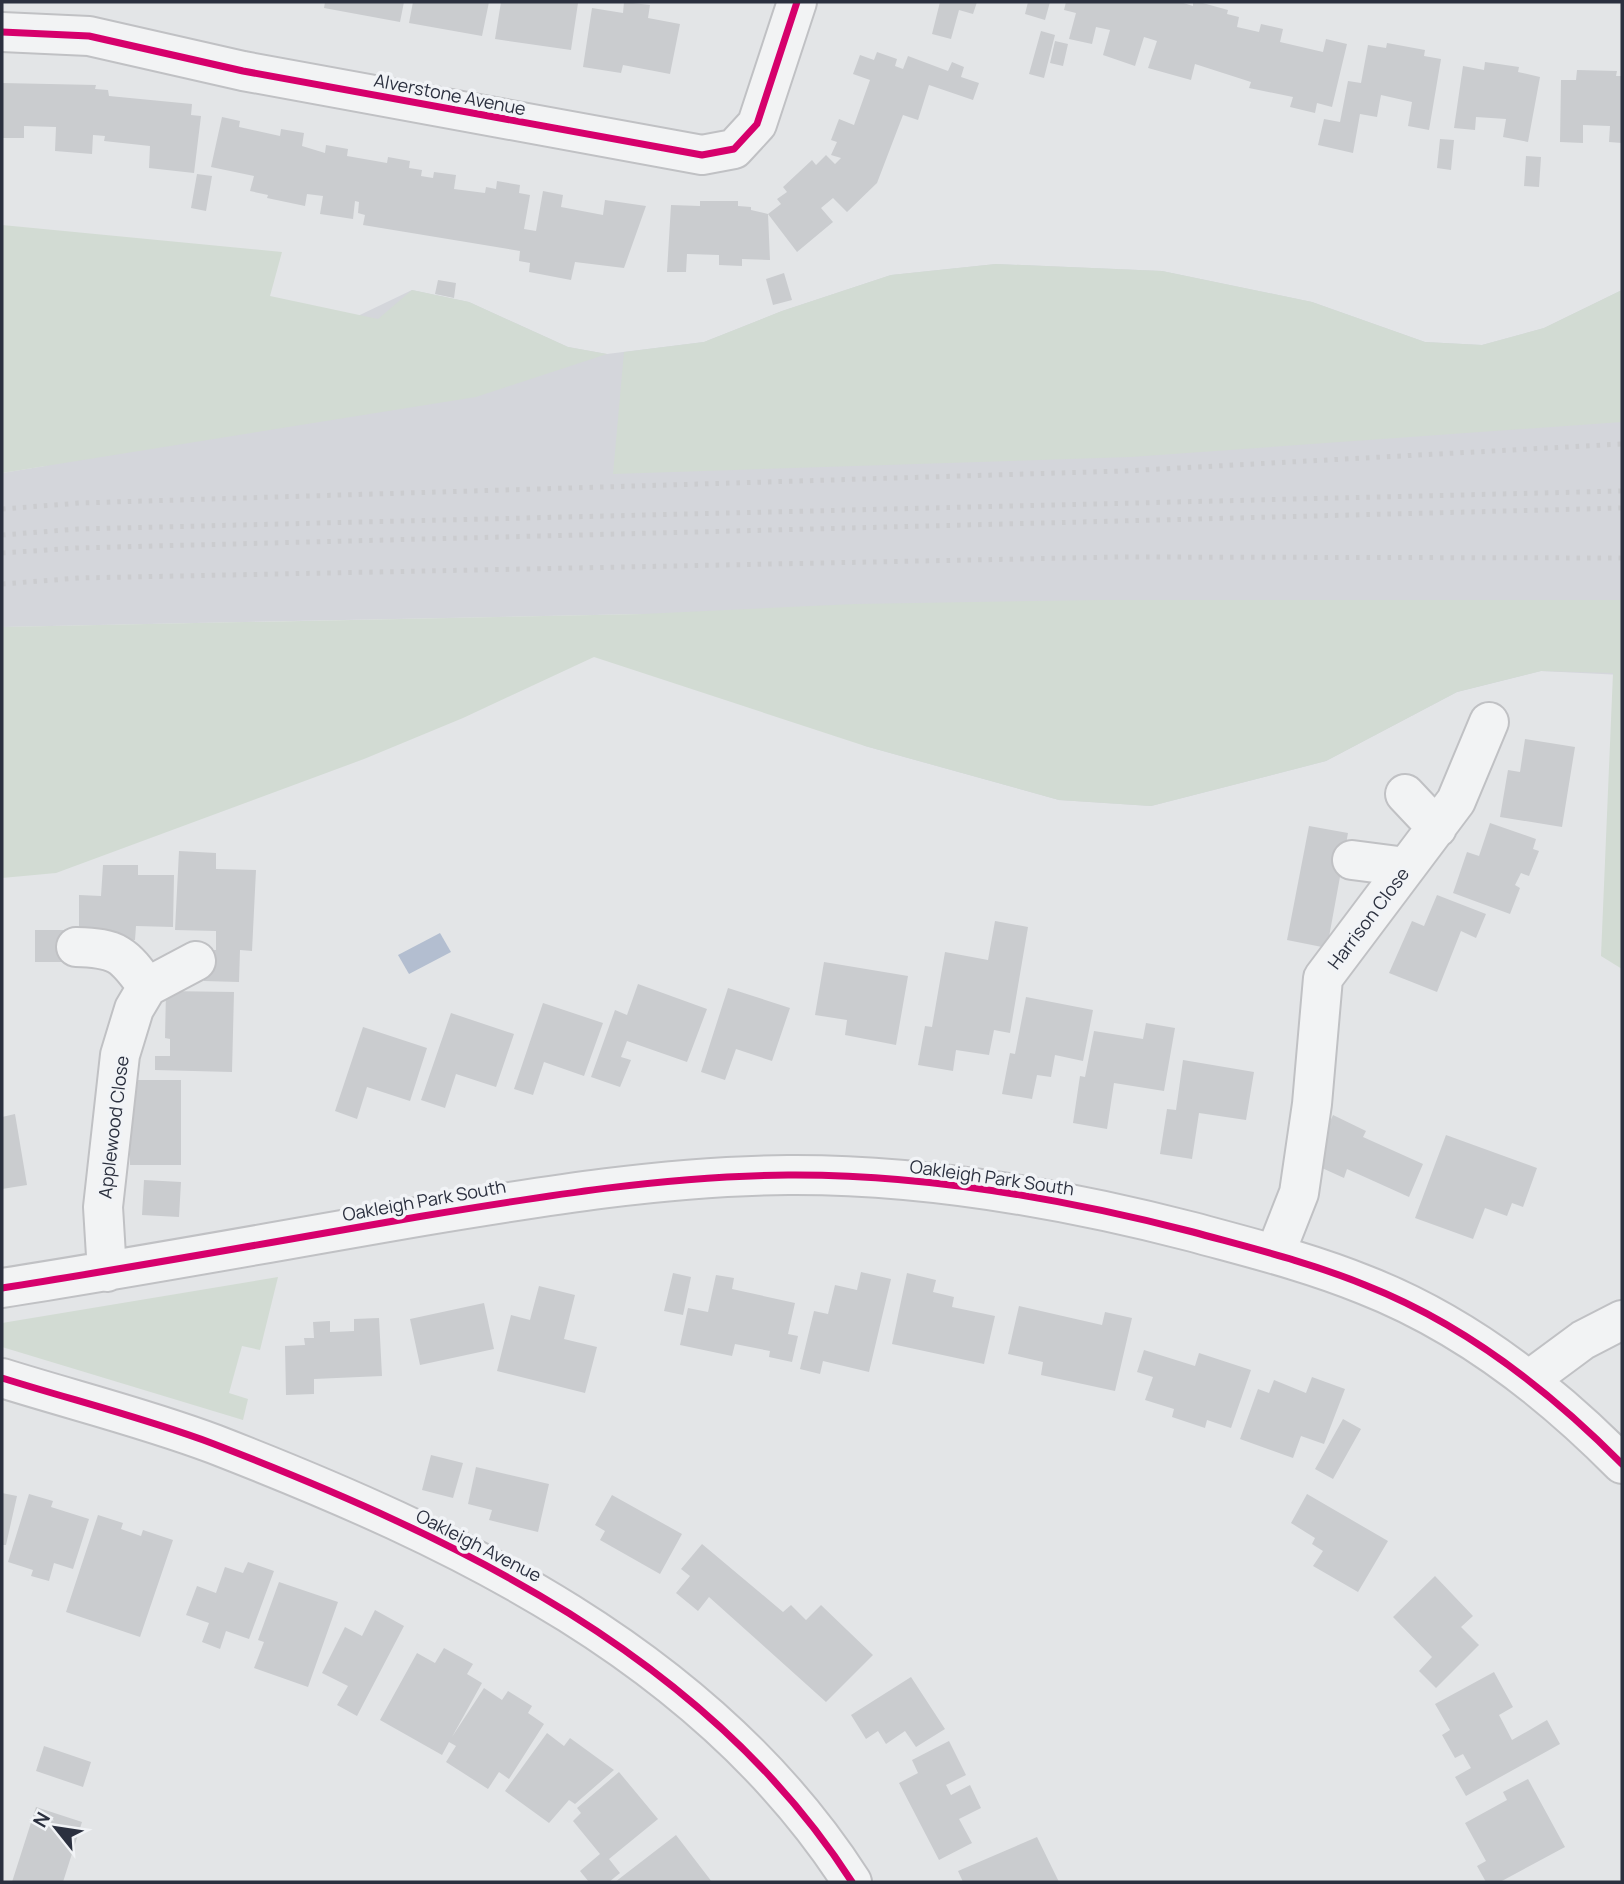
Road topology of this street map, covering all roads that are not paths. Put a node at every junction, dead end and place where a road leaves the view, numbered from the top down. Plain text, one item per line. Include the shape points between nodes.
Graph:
1 (797, 2) edge
2 (2, 32) edge
3 (1489, 722) dead end
4 (1405, 794) dead end
5 (1437, 828) junction
6 (1352, 860) dead end
7 (1406, 867) junction
8 (76, 947) dead end
9 (196, 961) dead end
10 (147, 987) junction
11 (1275, 1254) junction
12 (107, 1272) junction
13 (2, 1288) edge
14 (1622, 1320) edge
15 (2, 1378) edge
16 (1530, 1380) junction
17 (1622, 1464) edge
18 (852, 1882) edge

1 - 2 street, Alverstone Avenue via 757,124 734,149 702,155 243,71 89,36
3 - 5 street, Harrison Close via 1456,801
4 - 5 street
5 - 7 street, Harrison Close
6 - 7 street
7 - 11 street, Harrison Close via 1323,978 1299,1193
8 - 10 street via 103,947 121,954
9 - 10 street
10 - 12 street, Applewood Close via 134,1009 120,1055 103,1207
11 - 12 street, Oakleigh Park South via 1111,1211 1013,1194 905,1179 788,1175 566,1192
11 - 16 street, Oakleigh Park South via 1366,1285 1438,1320
12 - 13 street, Oakleigh Park South
14 - 16 street via 1583,1340
15 - 18 street, Oakleigh Avenue via 212,1444 330,1491 454,1548 545,1597 642,1662 712,1718 776,1783
16 - 17 street, Oakleigh Park South

